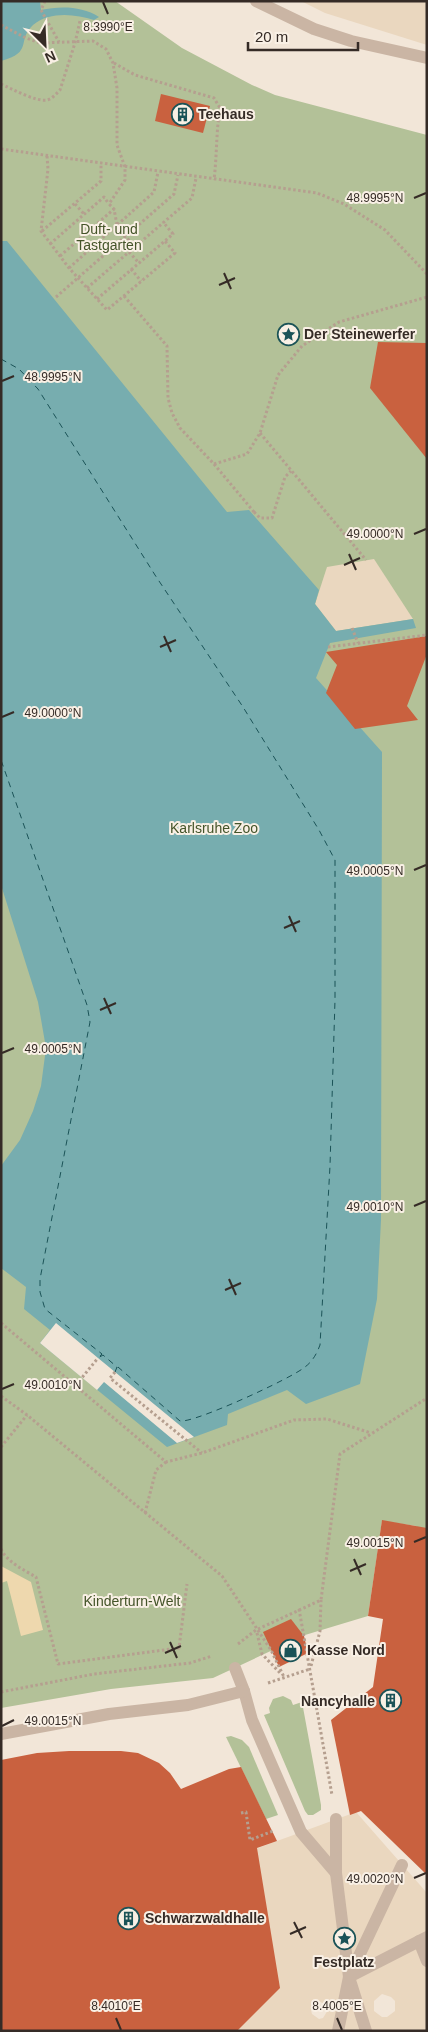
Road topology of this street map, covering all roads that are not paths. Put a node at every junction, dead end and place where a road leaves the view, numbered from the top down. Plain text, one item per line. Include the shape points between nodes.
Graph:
1 (256, 1) edge
2 (427, 58) edge
3 (235, 1668) dead end
4 (244, 1691) junction
5 (1, 1734) edge
6 (336, 1819) road end
7 (402, 1866) dead end
8 (336, 1873) junction
9 (423, 1939) edge
10 (427, 1961) edge
11 (349, 1977) junction
12 (338, 2031) edge
13 (366, 2031) edge

1 - 2 street via 314,29
3 - 4 street
4 - 5 street via 188,1705 109,1714
4 - 8 street via 252,1720 301,1832
6 - 8 street
7 - 11 street
8 - 11 street
9 - 10 street
9 - 11 street
11 - 12 street
11 - 13 street

